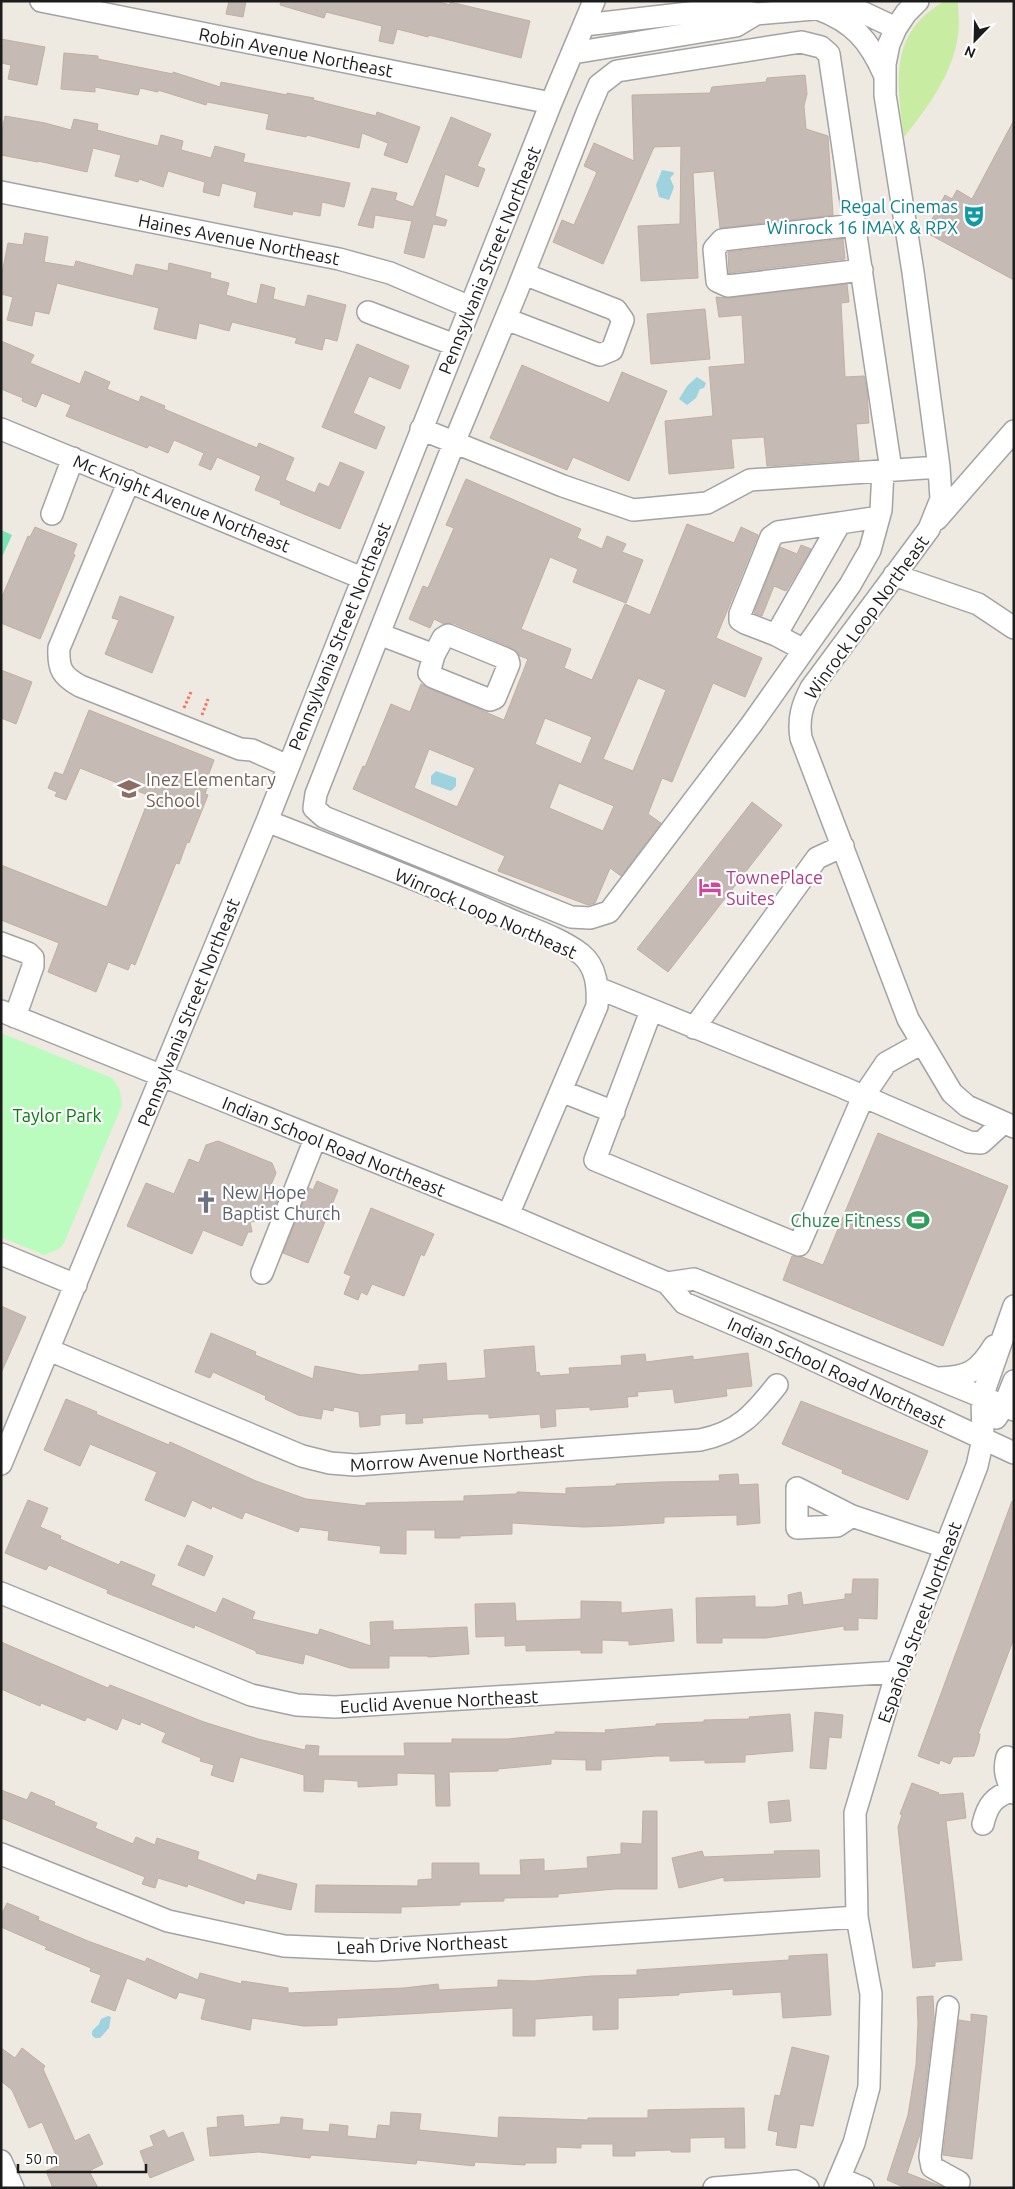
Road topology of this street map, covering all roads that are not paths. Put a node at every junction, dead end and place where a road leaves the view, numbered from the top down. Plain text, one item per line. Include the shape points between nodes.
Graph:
1 (42, 1) edge
2 (594, 1) edge
3 (918, 1) edge
4 (821, 5) edge
5 (756, 14) junction
6 (584, 25) junction
7 (896, 28) junction
8 (573, 53) junction
9 (884, 74) junction
10 (551, 104) junction
11 (1, 192) edge
12 (855, 225) junction
13 (862, 270) junction
14 (524, 274) junction
15 (470, 307) junction
16 (368, 312) dead end
17 (506, 319) junction
18 (455, 345) junction
19 (1, 429) edge
20 (421, 429) junction
21 (1014, 431) edge
22 (454, 442) junction
23 (74, 458) junction
24 (939, 467) junction
25 (887, 471) junction
26 (129, 481) junction
27 (52, 514) dead end
28 (879, 517) junction
29 (840, 522) junction
30 (929, 529) junction
31 (894, 575) junction
32 (362, 578) junction
33 (1014, 628) edge
34 (379, 634) junction
35 (776, 635) junction
36 (804, 650) junction
37 (434, 655) dead end
38 (288, 766) junction
39 (266, 821) junction
40 (843, 846) junction
41 (1, 943) edge
42 (598, 988) junction
43 (651, 1010) junction
44 (8, 1014) edge
45 (694, 1028) junction
46 (922, 1043) junction
47 (162, 1077) junction
48 (561, 1091) junction
49 (863, 1097) junction
50 (614, 1112) junction
51 (1008, 1125) edge
52 (315, 1139) junction
53 (508, 1215) junction
54 (1, 1254) edge
55 (262, 1273) dead end
56 (667, 1282) junction
57 (76, 1285) junction
58 (1014, 1306) edge
59 (1004, 1329) junction
60 (49, 1350) junction
61 (935, 1378) junction
62 (1014, 1381) edge
63 (777, 1385) dead end
64 (982, 1397) junction
65 (1009, 1408) edge
66 (983, 1439) junction
67 (1014, 1453) edge
68 (1, 1464) edge
69 (852, 1516) dead end
70 (945, 1547) junction
71 (1, 1593) edge
72 (897, 1672) junction
73 (1007, 1757) dead end
74 (1013, 1792) edge
75 (983, 1824) dead end
76 (1, 1854) edge
77 (858, 1917) junction
78 (948, 2008) dead end
79 (1, 2161) edge
80 (960, 2182) dead end
81 (837, 2183) edge
82 (13, 2188) edge
83 (714, 2188) edge
84 (808, 2188) edge
85 (863, 2188) edge

1 - 10 street, Robin Avenue Northeast
2 - 6 street, Pennsylvania Street Northeast
3 - 7 street, Winrock Loop Northeast
4 - 5 street, Winrock Loop Northeast
4 - 7 street, Winrock Loop Northeast via 849,6
4 - 9 street, Winrock Loop Northeast via 863,38
5 - 6 street, Winrock Loop Northeast via 732,8
5 - 8 street, Winrock Loop Northeast via 736,26
6 - 8 street, Pennsylvania Street Northeast
7 - 9 street, Winrock Loop Northeast via 889,44
8 - 10 street, Pennsylvania Street Northeast
9 - 24 street, Winrock Loop Northeast
10 - 15 street, Pennsylvania Street Northeast
11 - 15 street, Haines Avenue Northeast via 339,258 390,274
12 - 13 street
12 - 13 street via 722,240 714,249 718,281 728,286
12 - 14 street via 829,54 821,47 801,42 617,71 599,86
13 - 25 street
14 - 17 street
14 - 17 street via 616,310 623,320 612,350 600,355
15 - 18 street, Pennsylvania Street Northeast
16 - 18 street
17 - 22 street
18 - 20 street, Pennsylvania Street Northeast
19 - 23 street, Mc Knight Avenue Northeast
20 - 22 street
20 - 32 street, Pennsylvania Street Northeast
21 - 30 street
22 - 25 street via 633,510 707,502 750,480
22 - 34 street
23 - 26 street, Mc Knight Avenue Northeast
23 - 27 street
24 - 25 street
24 - 30 street, Winrock Loop Northeast via 941,499
25 - 28 street
26 - 32 street, Mc Knight Avenue Northeast
26 - 38 street via 59,648 58,663 62,671 80,686
28 - 29 street
28 - 36 street via 870,550 850,585
29 - 35 street
29 - 35 street via 778,532 771,537 740,620
30 - 31 street, Winrock Loop Northeast
31 - 33 street via 978,604
31 - 40 street, Winrock Loop Northeast via 817,678 801,713 801,738
32 - 38 street, Pennsylvania Street Northeast
34 - 36 street via 316,794 314,808 324,818 571,917 590,918 609,912
34 - 37 street
35 - 36 street
38 - 39 street, Pennsylvania Street Northeast
39 - 42 street, Winrock Loop Northeast via 473,903 557,941 582,955 592,968
39 - 47 street, Pennsylvania Street Northeast
40 - 45 street via 817,858
40 - 46 street, Winrock Loop Northeast via 908,1019
41 - 44 street via 28,953 34,966
42 - 43 street
42 - 48 street, Winrock Loop Northeast via 597,1006
43 - 45 street
43 - 50 street
44 - 47 street, Indian School Road Northeast
45 - 49 street
46 - 49 street via 886,1063
46 - 51 street, Winrock Loop Northeast via 959,1100
47 - 52 street, Indian School Road Northeast
47 - 57 street, Pennsylvania Street Northeast
48 - 50 street
48 - 53 street, Winrock Loop Northeast
49 - 50 street via 799,1245 595,1160
49 - 51 street via 968,1142 981,1143
52 - 53 street, Indian School Road Northeast
52 - 55 street
53 - 56 street, Indian School Road Northeast
54 - 57 street
56 - 61 street, Indian School Road Northeast via 694,1280
56 - 66 street, Indian School Road Northeast via 684,1303
57 - 60 street, Pennsylvania Street Northeast
58 - 59 street
59 - 61 street via 974,1371 953,1378
59 - 64 street
60 - 63 street, Morrow Avenue Northeast via 302,1456 355,1465 700,1440 737,1427 755,1412
60 - 68 street, Pennsylvania Street Northeast
61 - 64 street, Indian School Road Northeast
62 - 65 street
64 - 65 street, Indian School Road Northeast
64 - 66 street
65 - 66 street
66 - 67 street, Indian School Road Northeast
66 - 70 street, Española Street Northeast via 977,1466
69 - 70 street
70 - 72 street, Española Street Northeast
71 - 72 street, Euclid Avenue Northeast via 251,1695 297,1705 334,1707
72 - 77 street, Española Street Northeast via 855,1813
73 - 74 street via 1005,1774
74 - 75 street via 998,1795 986,1812
76 - 77 street, Leah Drive Northeast via 168,1921 284,1946 375,1950
77 - 81 street, Española Street Northeast via 871,1994 869,2087 854,2143
78 - 80 street via 930,2157 932,2167
79 - 82 street
81 - 85 street
83 - 84 street via 795,2181

